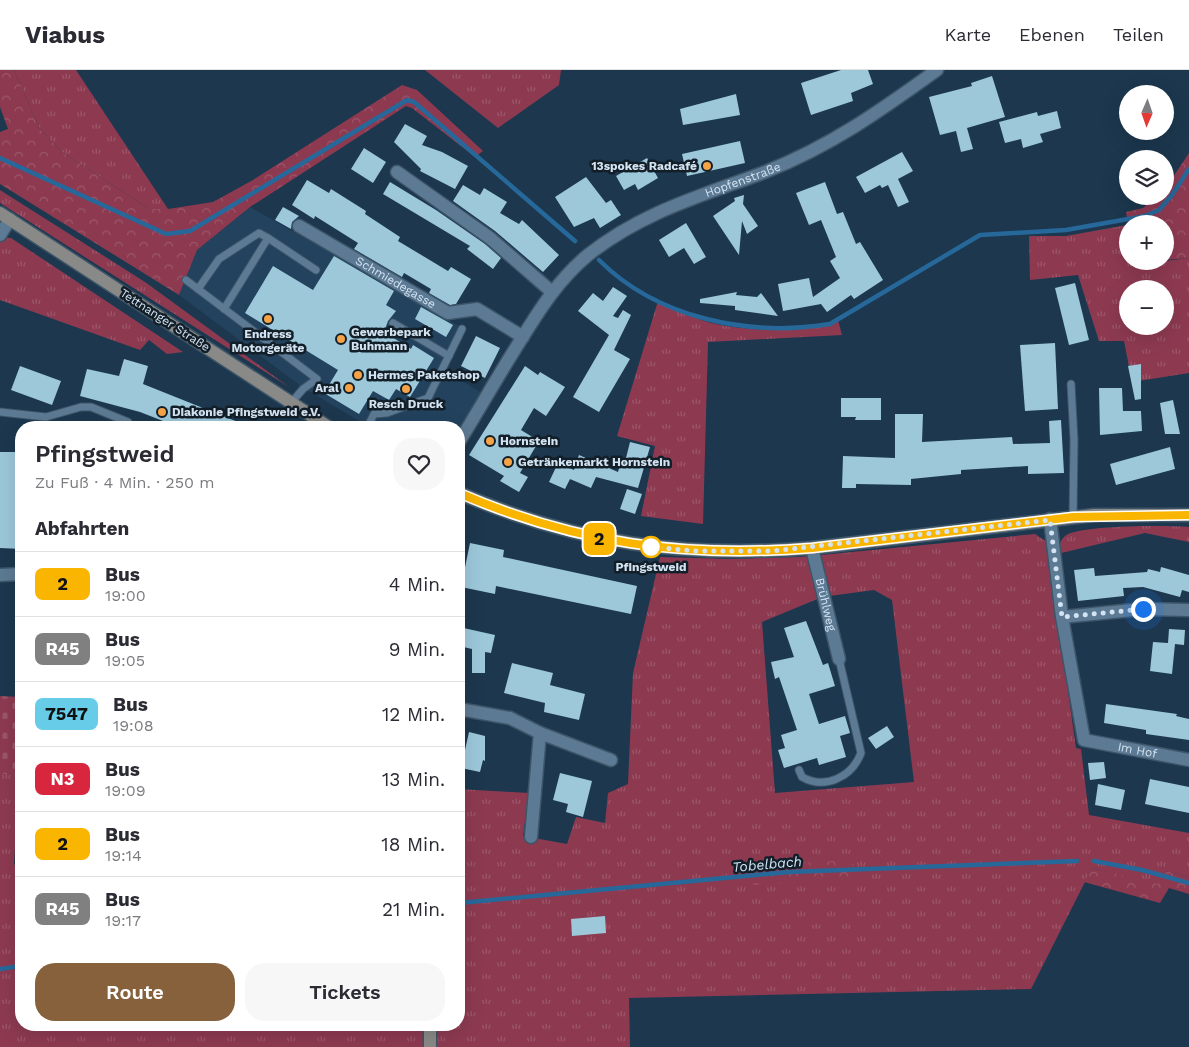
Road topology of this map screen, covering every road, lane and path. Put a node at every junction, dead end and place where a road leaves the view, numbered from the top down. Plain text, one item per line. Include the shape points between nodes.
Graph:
1 (937, 70) edge
2 (397, 172) dead end
3 (5, 216) edge
4 (299, 226) dead end
5 (0, 235) edge
6 (268, 238) junction
7 (316, 270) dead end
8 (186, 280) dead end
9 (198, 289) junction
10 (552, 292) junction
11 (224, 308) junction
12 (393, 323) dead end
13 (462, 329) dead end
14 (523, 337) junction
15 (449, 356) junction
16 (1071, 384) dead end
17 (291, 403) junction
18 (0, 412) edge
19 (126, 421) edge
20 (319, 421) edge
21 (370, 421) edge
22 (465, 432) edge
23 (465, 495) edge
24 (1189, 516) edge
25 (1073, 517) junction
26 (1050, 520) junction
27 (812, 548) junction
28 (15, 574) edge
29 (0, 575) edge
30 (1189, 610) edge
31 (1062, 617) junction
32 (839, 659) joint
33 (465, 710) edge
34 (540, 733) junction
35 (611, 760) dead end
36 (1189, 760) edge
37 (799, 770) dead end
38 (531, 837) dead end
39 (430, 1031) edge
40 (430, 1047) edge

1 - 10 street, Hopfenstraße via 835,139 765,172 687,199 634,222 586,256
2 - 10 street via 490,238
3 - 5 street
3 - 17 main road, Tettnanger Straße
4 - 14 street, Schmiedegasse via 448,313 477,309
6 - 7 lane
6 - 9 lane via 259,233 219,259
6 - 11 lane
8 - 9 lane
9 - 11 lane
10 - 14 street, Hopfenstraße
11 - 17 lane via 317,379
12 - 15 lane
13 - 15 lane
14 - 22 street, Hopfenstraße
15 - 21 lane via 428,398 387,413 374,414
16 - 25 lane
17 - 20 main road, Tettnanger Straße
18 - 19 lane via 46,417 91,407
23 - 27 main road via 521,517 610,541 696,551
24 - 25 main road
25 - 26 main road
26 - 27 main road
26 - 31 street
27 - 32 street, Brühlweg
28 - 29 street
30 - 31 street via 1143,609
31 - 36 street, Im Hof via 1084,740
32 - 37 lane via 861,753 849,772 834,780 810,782 802,777
33 - 34 street via 510,718
34 - 35 street
34 - 38 street
39 - 40 main road

